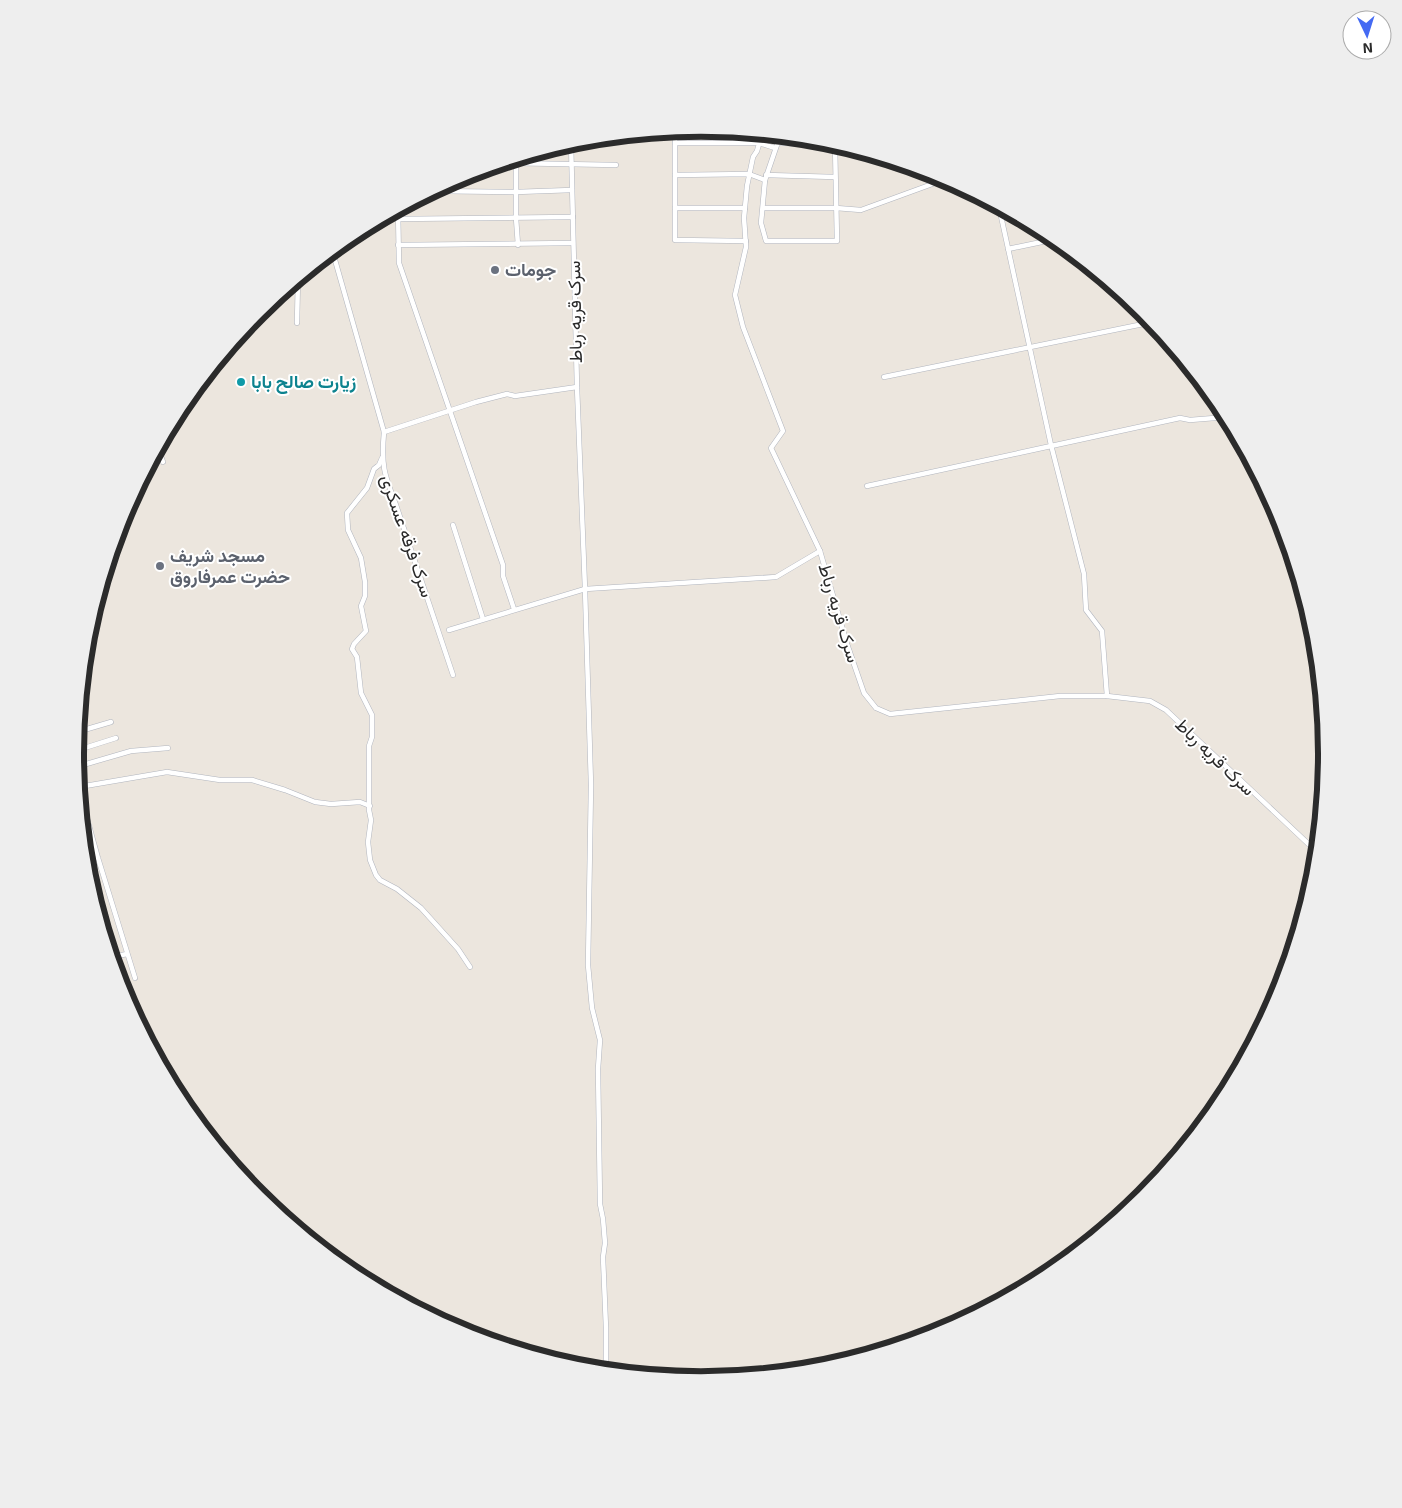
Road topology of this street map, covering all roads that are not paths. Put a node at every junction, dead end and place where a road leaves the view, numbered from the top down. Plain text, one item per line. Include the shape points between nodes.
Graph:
1 (675, 138) edge
2 (760, 140) edge
3 (778, 142) edge
4 (675, 143) junction
5 (759, 144) junction
6 (800, 145) edge
7 (776, 146) junction
8 (571, 151) edge
9 (835, 152) edge
10 (530, 162) edge
11 (570, 163) junction
12 (616, 165) dead end
13 (516, 166) edge
14 (749, 174) junction
15 (675, 175) junction
16 (835, 176) junction
17 (766, 178) junction
18 (935, 183) edge
19 (572, 190) junction
20 (446, 192) edge
21 (516, 192) junction
22 (675, 208) junction
23 (745, 208) junction
24 (762, 208) junction
25 (836, 208) junction
26 (1000, 214) edge
27 (398, 218) joint
28 (516, 218) junction
29 (573, 218) junction
30 (746, 241) junction
31 (1045, 242) edge
32 (573, 243) junction
33 (398, 245) junction
34 (518, 245) junction
35 (1008, 249) junction
36 (334, 258) edge
37 (298, 287) edge
38 (297, 323) dead end
39 (1143, 324) edge
40 (1029, 347) junction
41 (884, 378) dead end
42 (577, 387) junction
43 (451, 411) junction
44 (1218, 418) edge
45 (384, 432) junction
46 (1052, 445) junction
47 (161, 455) edge
48 (382, 458) junction
49 (163, 462) dead end
50 (867, 486) dead end
51 (453, 525) dead end
52 (820, 551) junction
53 (585, 589) junction
54 (514, 609) junction
55 (483, 619) junction
56 (449, 630) dead end
57 (453, 675) dead end
58 (1107, 696) junction
59 (111, 722) dead end
60 (85, 730) edge
61 (116, 738) dead end
62 (84, 747) edge
63 (168, 748) dead end
64 (84, 765) edge
65 (85, 785) edge
66 (370, 806) junction
67 (87, 818) edge
68 (1311, 846) edge
69 (127, 954) junction
70 (118, 956) edge
71 (470, 967) dead end
72 (135, 978) dead end
73 (606, 1363) edge

1 - 4 street
2 - 5 street
3 - 7 street
4 - 5 street
4 - 15 street
5 - 7 street
5 - 14 street
6 - 7 street
7 - 17 street
8 - 11 street, سرک قریه رباط
9 - 16 street
10 - 11 street
11 - 12 street
11 - 19 street, سرک قریه رباط
13 - 21 street
14 - 15 street
14 - 17 street
14 - 23 street
15 - 22 street
16 - 17 street
16 - 25 street
17 - 24 street
18 - 25 street via 861,210
19 - 21 street
19 - 29 street, سرک قریه رباط
20 - 21 street
21 - 28 street
22 - 23 street
22 - 30 street via 675,240
23 - 30 street
24 - 25 street
24 - 25 street via 761,223 766,241 837,241
26 - 35 street
27 - 28 street
27 - 33 street
28 - 29 street
28 - 34 street
29 - 32 street, سرک قریه رباط
30 - 52 street via 735,295 743,327 782,431 772,448
31 - 35 street
32 - 34 street
32 - 42 street, سرک قریه رباط
33 - 34 street
33 - 43 street via 399,264
35 - 40 street
36 - 45 street, سرک فرقه عسکری
37 - 38 street
39 - 40 street
40 - 41 street
40 - 46 street
42 - 43 street via 515,396 507,394
42 - 53 street, سرک قریه رباط
43 - 45 street
43 - 54 street via 503,564 503,576
44 - 46 street via 1180,418
45 - 48 street, سرک فرقه عسکری
46 - 50 street
46 - 58 street via 1084,574 1086,610 1102,631
47 - 49 street
48 - 57 street, سرک فرقه عسکری
48 - 66 street via 367,488 348,513 348,530 361,558 365,582 362,606 366,631 352,649 357,657 361,693 372,715
51 - 55 street
52 - 53 street, سرک قریه رباط via 776,577
52 - 58 street, سرک قریه رباط via 861,685 876,708 890,714 1060,696
53 - 54 street
53 - 73 street via 591,785 588,965 592,1008 600,1040 600,1204 604,1243
54 - 55 street
55 - 56 street
58 - 68 street, سرک قریه رباط via 1150,701 1166,710
59 - 60 street
61 - 62 street
63 - 64 street via 131,751
65 - 66 street via 167,772 220,780 252,780 315,802 360,802
66 - 71 street via 368,842 376,875 421,908
67 - 69 street
69 - 70 street
69 - 72 street

